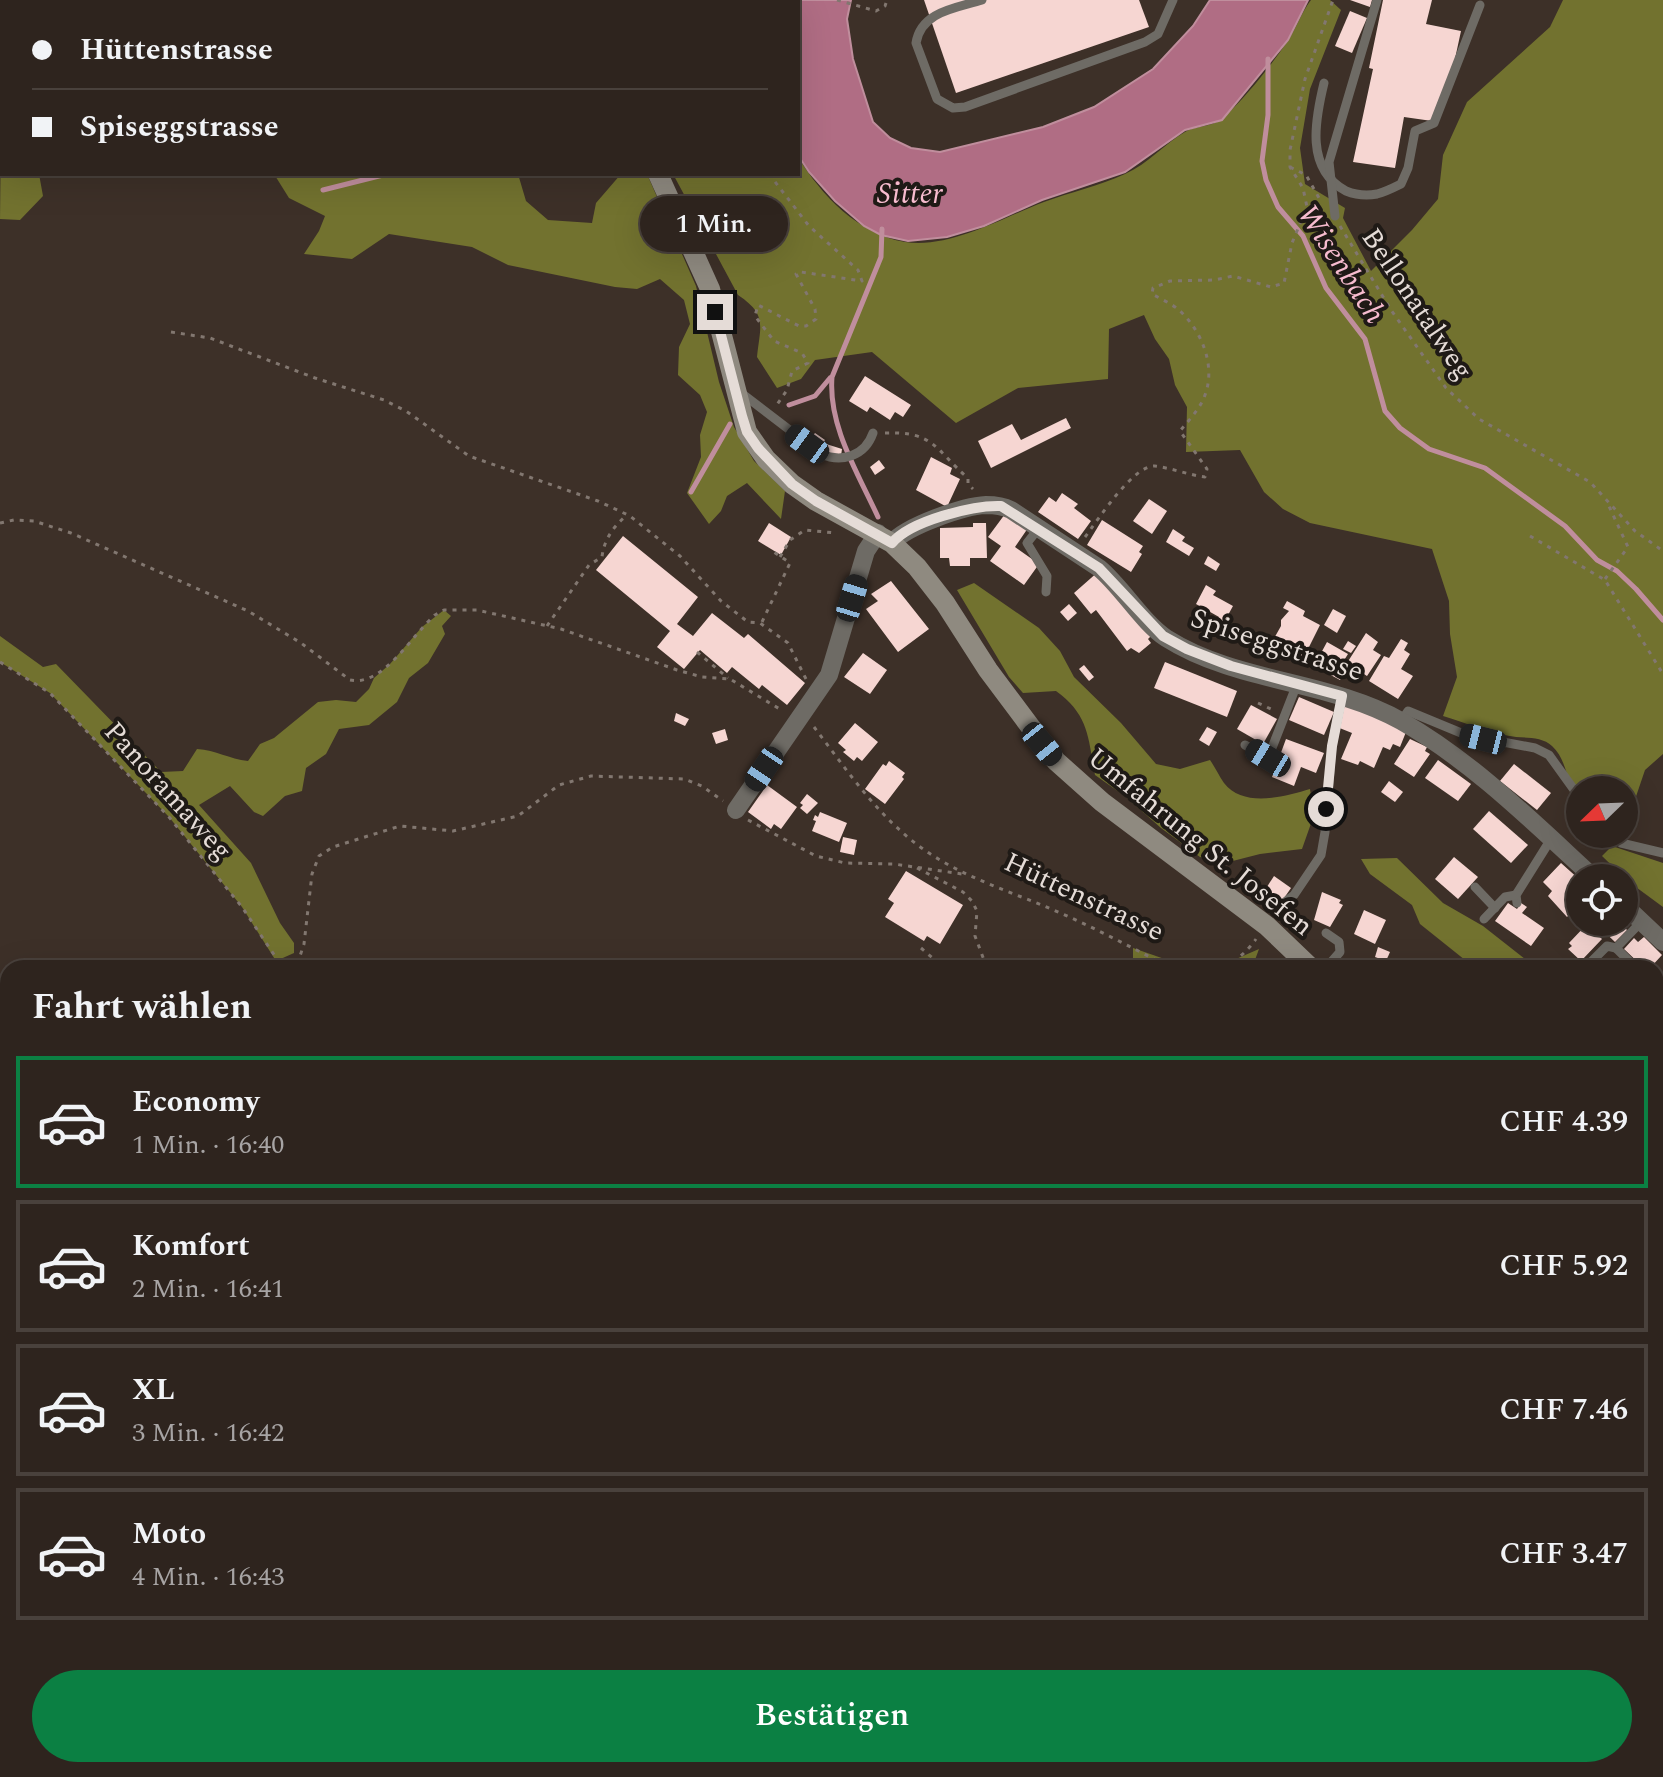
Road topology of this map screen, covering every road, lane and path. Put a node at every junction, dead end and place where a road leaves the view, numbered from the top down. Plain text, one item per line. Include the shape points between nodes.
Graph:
1 (837, 0) edge
2 (887, 0) edge
3 (982, 0) edge
4 (1173, 0) edge
5 (1377, 0) edge
6 (1480, 5) dead end
7 (1324, 83) dead end
8 (1290, 167) dead end
9 (659, 176) edge
10 (770, 176) edge
11 (1331, 183) junction
12 (1307, 207) dead end
13 (1323, 209) dead end
14 (1332, 219) joint
15 (171, 332) dead end
16 (734, 387) junction
17 (769, 413) junction
18 (876, 433) joint
19 (979, 494) dead end
20 (1603, 495) junction
21 (627, 515) junction
22 (0, 523) edge
23 (1039, 528) junction
24 (843, 535) dead end
25 (1530, 536) dead end
26 (885, 538) junction
27 (771, 550) dead end
28 (1074, 551) junction
29 (1663, 551) edge
30 (780, 557) junction
31 (1605, 580) junction
32 (1046, 592) dead end
33 (761, 623) junction
34 (547, 626) junction
35 (697, 652) dead end
36 (0, 662) edge
37 (1663, 674) edge
38 (730, 679) junction
39 (1297, 684) junction
40 (1342, 696) junction
41 (814, 698) junction
42 (804, 714) junction
43 (1401, 721) junction
44 (1245, 745) dead end
45 (1566, 779) edge
46 (736, 810) junction
47 (1551, 839) junction
48 (1638, 847) edge
49 (1663, 853) edge
50 (1579, 864) edge
51 (913, 866) junction
52 (966, 875) junction
53 (1475, 887) dead end
54 (1281, 905) dead end
55 (1495, 908) junction
56 (1638, 917) edge
57 (1484, 919) dead end
58 (1642, 921) junction
59 (1267, 926) junction
60 (1326, 933) dead end
61 (1663, 942) edge
62 (921, 948) dead end
63 (1616, 948) junction
64 (275, 960) edge
65 (299, 960) edge
66 (935, 960) edge
67 (984, 960) edge
68 (1155, 960) edge
69 (1234, 960) edge
70 (1303, 960) edge
71 (1333, 960) edge
72 (1593, 960) edge
73 (1628, 960) edge

1 - 2 path via 876,11
3 - 4 lane via 928,19 917,34 916,43 943,105 965,107 1145,42 1158,34
5 - 11 lane via 1329,162
6 - 11 lane via 1434,123 1415,131 1401,184 1355,195
7 - 11 lane via 1316,151
8 - 13 path via 1316,187
9 - 16 street via 710,289
10 - 17 path via 809,226 858,270 862,281 796,274 815,309 816,319 806,326 758,305 755,316 774,341 802,353 808,363 792,371 787,390
11 - 14 lane
12 - 28 path via 1284,283 1271,287 1233,276 1170,281 1153,288 1152,294 1178,309 1198,333 1206,353 1206,393 1180,431 1207,469 1205,477 1144,468
14 - 20 path, Bellonatalweg via 1446,388 1479,419 1574,470
15 - 21 path via 210,338 384,400 469,456
16 - 17 lane
16 - 26 street via 747,432 766,459 816,501
17 - 18 lane via 833,459 858,453
18 - 19 path via 901,432 932,442
20 - 29 path, Bellonatalweg via 1635,531
20 - 31 path via 1628,547
21 - 33 path via 680,556 721,601 748,622
21 - 34 path via 603,545 602,557 589,565
22 - 34 path via 34,521 71,533 248,611 360,682 374,678 444,610 477,610
23 - 26 street, Spiseggstrasse via 1011,510 983,505
23 - 28 street, Spiseggstrasse
23 - 32 lane via 1027,543 1047,576
24 - 30 path via 805,530 790,540
25 - 31 path
26 - 41 street via 866,551 829,675
26 - 59 street, Umfahrung St. Josefen via 945,603 1056,761
27 - 30 path
28 - 39 street, Spiseggstrasse via 1111,578 1163,636 1231,666
30 - 33 path via 790,563
31 - 37 path
33 - 41 path via 788,643
34 - 38 path via 677,670
35 - 38 path
36 - 64 path, Panoramaweg via 50,693 169,817 242,907
38 - 42 path via 787,713
39 - 40 street, Spiseggstrasse
39 - 44 lane via 1268,758
40 - 43 street, Spiseggstrasse
40 - 54 lane via 1321,855
41 - 42 street
42 - 46 street
42 - 52 path, Hüttenstrasse via 884,815 919,846
43 - 45 lane via 1408,711 1466,735 1535,748 1549,755
43 - 47 street, Spiseggstrasse via 1464,765
46 - 51 path, Hüttenstrasse via 816,856
46 - 65 path, Hüttenstrasse via 684,779 591,776 559,785 518,816 453,831 400,826 333,847 319,856 312,874
47 - 50 street, Spiseggstrasse
47 - 55 lane via 1517,899 1505,897
48 - 49 lane
51 - 52 path, Hüttenstrasse
51 - 67 path via 972,901 977,911 975,936
52 - 68 path, Hüttenstrasse via 1054,910
53 - 55 lane
55 - 57 lane
56 - 58 street
58 - 61 street
58 - 63 lane
59 - 69 path
59 - 70 street, Umfahrung St. Josefen
60 - 71 lane via 1339,942 1340,952
62 - 66 path
63 - 72 lane via 1607,946
63 - 73 lane

